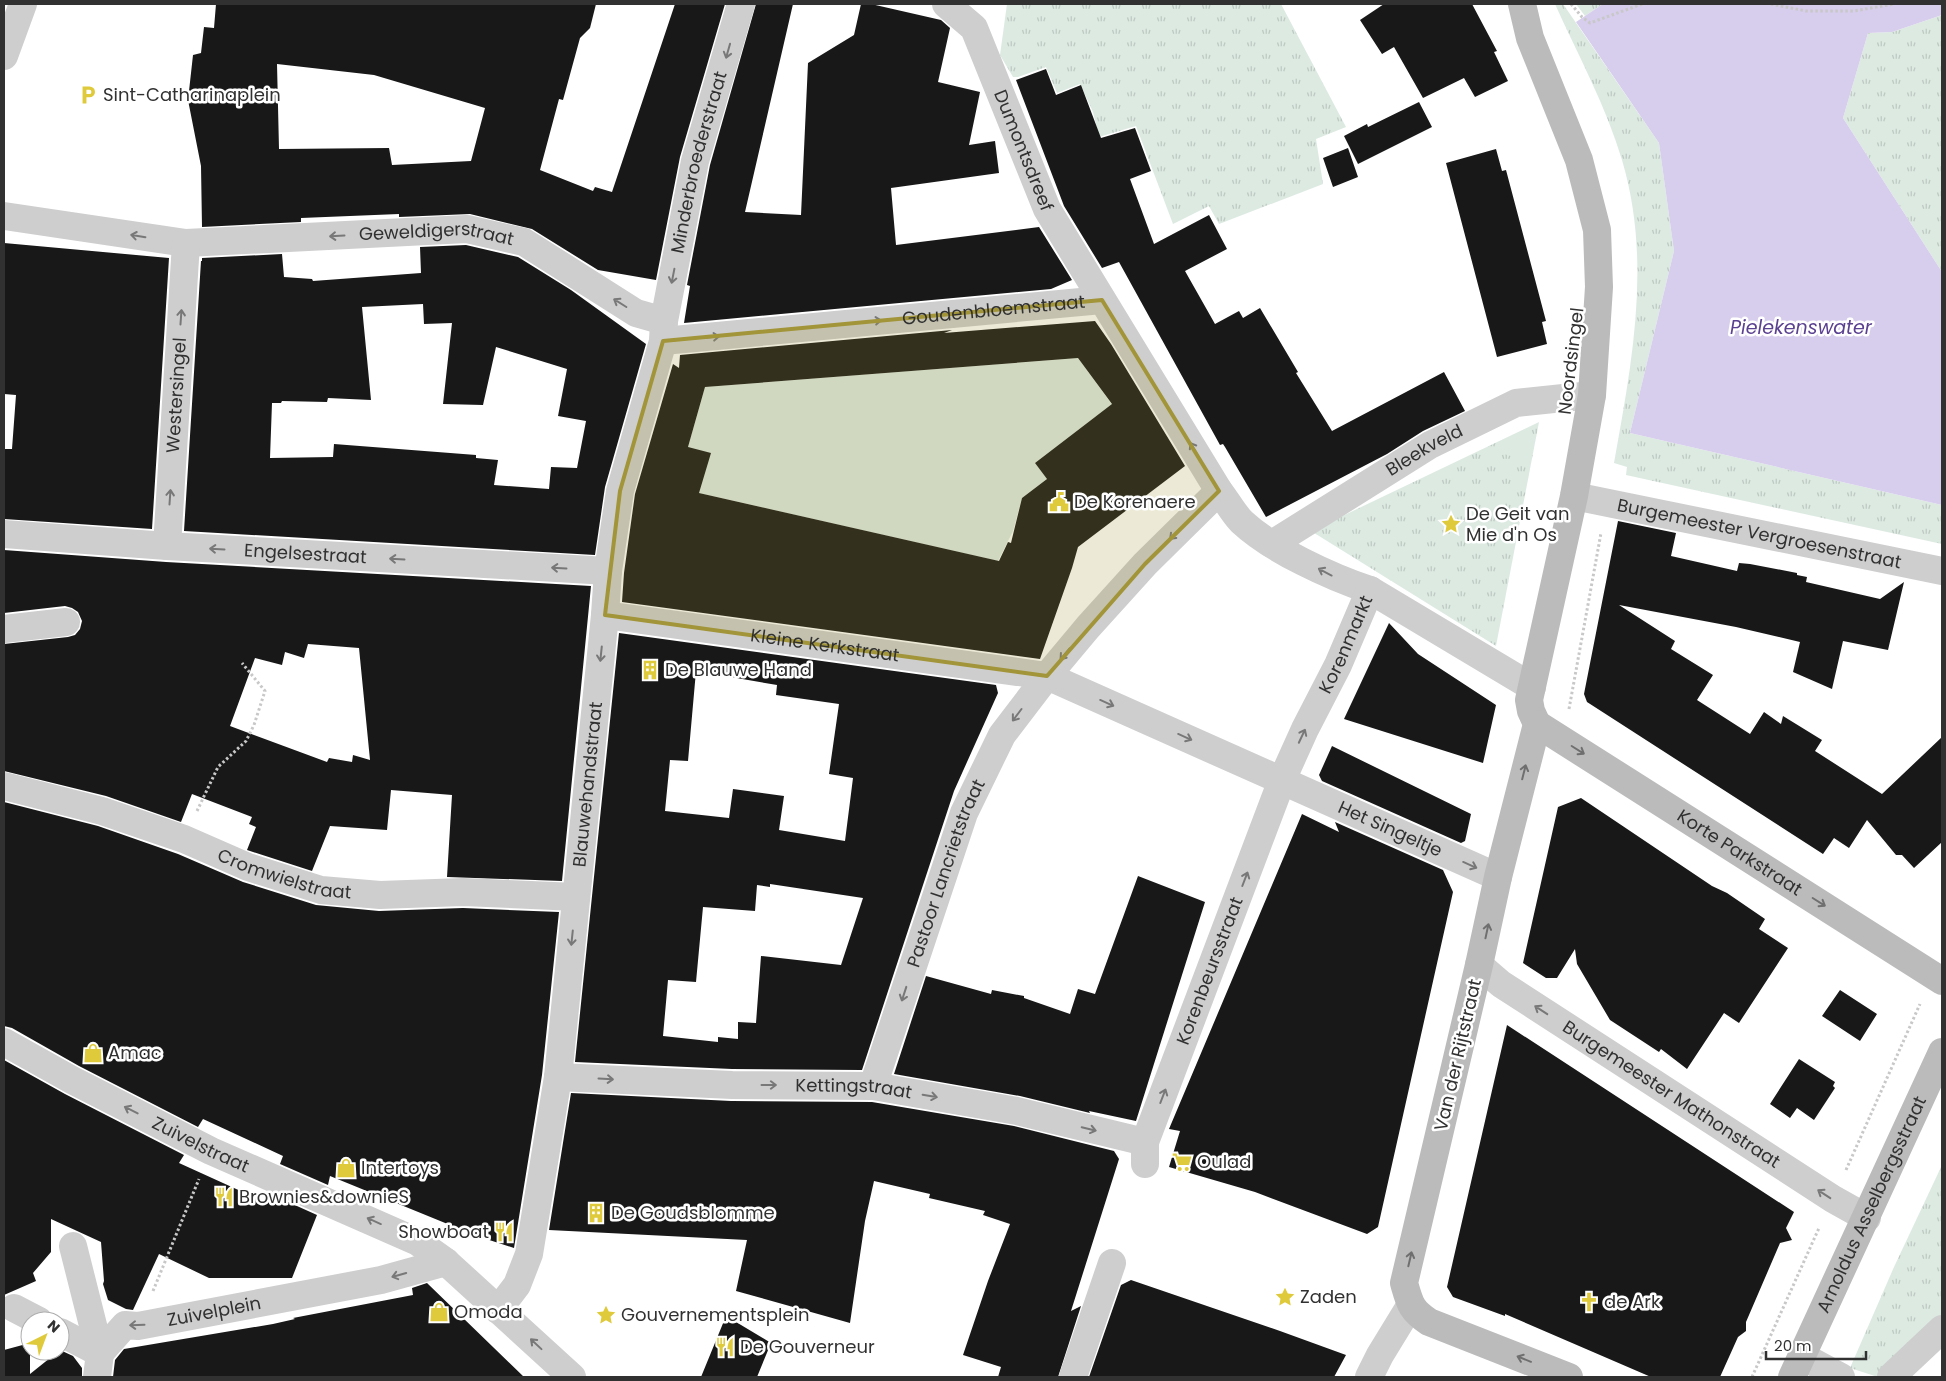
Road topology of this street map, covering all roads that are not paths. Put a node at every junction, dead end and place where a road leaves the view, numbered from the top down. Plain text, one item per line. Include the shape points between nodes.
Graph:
1 (23, 4) edge
2 (741, 4) edge
3 (946, 4) edge
4 (1507, 4) edge
5 (1522, 4) edge
6 (1530, 38) junction
7 (4, 56) edge
8 (4, 216) edge
9 (186, 244) junction
10 (1102, 300) junction
11 (664, 331) junction
12 (1592, 395) junction
13 (1219, 491) junction
14 (1574, 496) junction
15 (4, 534) edge
16 (1272, 544) junction
17 (167, 546) junction
18 (608, 571) junction
19 (1942, 571) edge
20 (1370, 590) junction
21 (605, 615) junction
22 (66, 622) dead end
23 (4, 628) edge
24 (1047, 676) junction
25 (1532, 687) junction
26 (1536, 724) junction
27 (1282, 780) junction
28 (10, 788) edge
29 (1498, 877) junction
30 (576, 897) junction
31 (1479, 965) junction
32 (1942, 981) edge
33 (4, 1042) edge
34 (1942, 1052) edge
35 (558, 1077) junction
36 (874, 1086) junction
37 (1145, 1153) joint
38 (1867, 1218) junction
39 (73, 1246) dead end
40 (446, 1262) junction
41 (1112, 1263) dead end
42 (1410, 1306) junction
43 (14, 1308) dead end
44 (498, 1310) junction
45 (20, 1311) edge
46 (1942, 1329) edge
47 (70, 1341) edge
48 (98, 1365) edge
49 (1374, 1366) edge
50 (1797, 1367) edge
51 (572, 1377) edge
52 (1073, 1377) edge
53 (1569, 1377) edge
54 (1841, 1377) edge
55 (1891, 1377) edge

1 - 7 street
2 -> 11 street, Minderbroederstraat via 695,161
3 - 10 street, Dumontsdreef via 974,28 1048,209
4 - 6 street, Noordsingel
5 - 6 street, Noordsingel
6 - 12 street, Noordsingel via 1579,160 1597,230 1599,287
9 -> 8 street
11 -> 9 street, Geweldigerstraat via 524,242 467,229
17 -> 9 street, Westersingel
11 -> 10 street, Goudenbloemstraat
13 -> 10 street, Goudenbloemstraat
11 - 18 street, Blauwehandstraat via 620,491
12 - 14 street, Noordsingel
12 - 16 street, Bleekveld via 1516,403 1430,445
13 - 16 street, Korenmarkt via 1241,521
13 -> 24 street via 1145,564
14 - 19 street, Burgemeester Vergroesenstraat
14 - 25 street, Noordsingel
15 - 17 street, Engelsestraat
20 -> 16 street, Korenmarkt via 1342,581
18 -> 17 street, Engelsestraat
18 - 21 street, Blauwehandstraat
20 - 25 street
27 -> 20 street, Korenmarkt
21 - 24 street, Kleine Kerkstraat
21 -> 30 street, Blauwehandstraat
22 - 23 street
24 -> 27 street
24 -> 36 street, Pastoor Lancrietstraat via 1002,735 964,813
25 - 26 street, Noordsingel via 1529,700
29 -> 26 street, Van der Rijtstraat
26 -> 32 street, Korte Parkstraat
27 -> 29 street, Het Singeltje
37 -> 27 street, Korenbeursstraat
28 - 30 street, Cromwielstraat via 102,811 184,839 248,868 321,890 380,895 463,892
31 -> 29 street, Van der Rijtstraat
30 -> 35 street, Blauwehandstraat
38 -> 31 street, Burgemeester Mathonstraat via 1832,1199 1501,984
42 -> 31 street, Van der Rijtstraat via 1404,1283
40 -> 33 street, Zuivelstraat via 418,1242 211,1151
34 - 38 street, Arnoldus Asselbergsstraat
35 -> 36 street, Kettingstraat via 732,1085
35 - 44 street, Blauwehandstraat via 529,1254 517,1285
36 -> 37 street, Kettingstraat via 1017,1112
38 - 50 street, Arnoldus Asselbergsstraat
39 - 48 street
40 - 44 street, Zuivelstraat
40 -> 48 street, Zuivelplein via 381,1280 138,1326 125,1325
41 - 52 street
42 - 49 street
53 -> 42 street via 1429,1322
43 - 45 street
51 -> 44 street, Zuivelstraat
46 - 55 street
47 - 48 street
50 - 54 street, Arnoldus Asselbergsstraat

